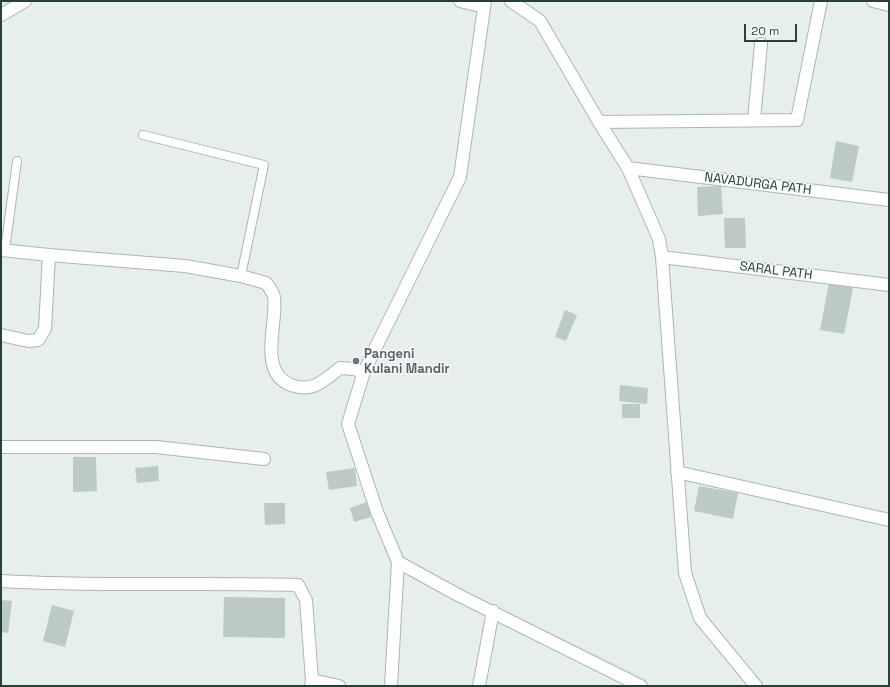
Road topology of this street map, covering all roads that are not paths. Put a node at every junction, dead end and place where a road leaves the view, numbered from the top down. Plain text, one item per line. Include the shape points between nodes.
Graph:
1 (25, 1) edge
2 (460, 1) edge
3 (511, 1) edge
4 (821, 1) edge
5 (873, 1) edge
6 (484, 4) edge
7 (889, 5) edge
8 (1, 15) edge
9 (761, 44) dead end
10 (754, 120) junction
11 (599, 122) junction
12 (143, 136) dead end
13 (16, 161) dead end
14 (628, 168) junction
15 (889, 200) edge
16 (3, 250) edge
17 (49, 255) junction
18 (662, 257) junction
19 (242, 276) junction
20 (889, 285) edge
21 (1, 335) edge
22 (363, 375) junction
23 (1, 447) edge
24 (264, 459) dead end
25 (678, 472) junction
26 (889, 520) edge
27 (398, 562) junction
28 (1, 581) edge
29 (493, 611) junction
30 (311, 683) edge
31 (339, 686) edge
32 (391, 686) edge
33 (479, 686) edge
34 (641, 686) edge
35 (756, 686) edge

1 - 8 street
2 - 6 street
3 - 11 street via 540,21
4 - 10 street via 797,120
5 - 7 street
6 - 22 street via 460,177
9 - 10 street
10 - 11 street
11 - 14 street
12 - 19 lane via 264,165
13 - 16 lane
14 - 15 street, NAVADURGA PATH
14 - 18 street via 659,239
16 - 17 street
17 - 19 street via 185,266
17 - 21 street via 45,329 38,340 28,341
18 - 20 street, SARAL PATH
18 - 25 street
19 - 22 street via 266,283 274,296 271,357 275,373 286,383 301,388 316,386 340,368 356,370
22 - 27 street via 348,424 377,512
23 - 24 street via 156,447
25 - 26 street
25 - 35 street via 686,573 700,618
27 - 29 street
27 - 32 street
28 - 30 street via 54,584 298,585 306,600
29 - 33 street
29 - 34 street
30 - 31 street

